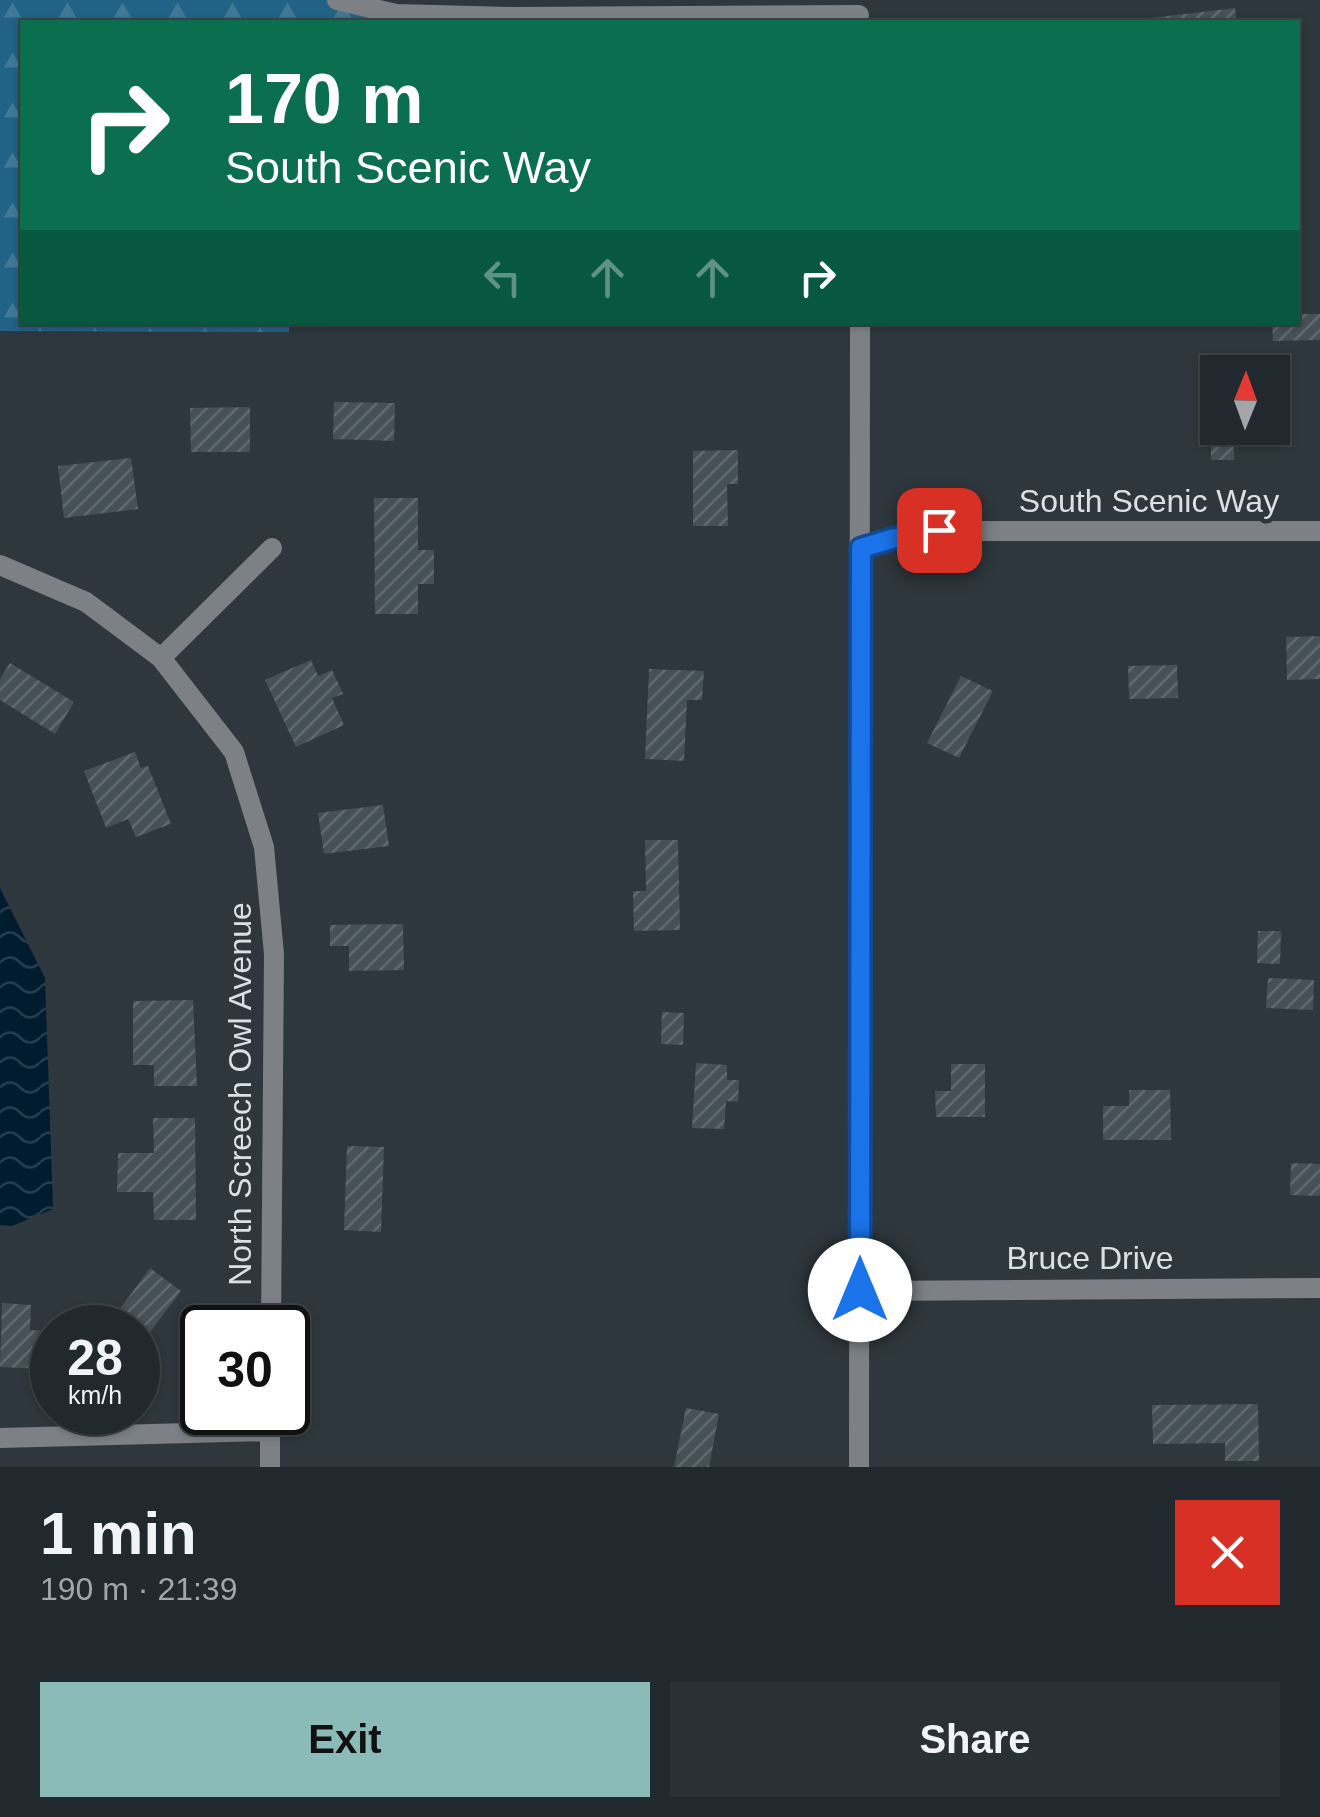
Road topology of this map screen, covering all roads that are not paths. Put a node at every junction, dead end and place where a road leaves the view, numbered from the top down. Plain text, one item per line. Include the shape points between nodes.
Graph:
1 (337, 0) edge
2 (859, 12) edge
3 (860, 325) edge
4 (1320, 531) edge
5 (272, 548) dead end
6 (861, 548) junction
7 (0, 565) edge
8 (161, 658) junction
9 (1320, 1288) edge
10 (860, 1290) junction
11 (271, 1305) edge
12 (180, 1427) edge
13 (270, 1435) edge
14 (0, 1438) edge
15 (270, 1467) edge
16 (860, 1467) edge

1 - 2 street via 396,14 514,17
3 - 6 street
4 - 6 street, South Scenic Way via 939,530
5 - 8 street
6 - 10 street
7 - 8 street, North Screech Owl Avenue via 86,602
8 - 11 street, North Screech Owl Avenue via 234,752 264,848 274,954
9 - 10 street, Bruce Drive
10 - 16 street
12 - 14 street
13 - 15 street

